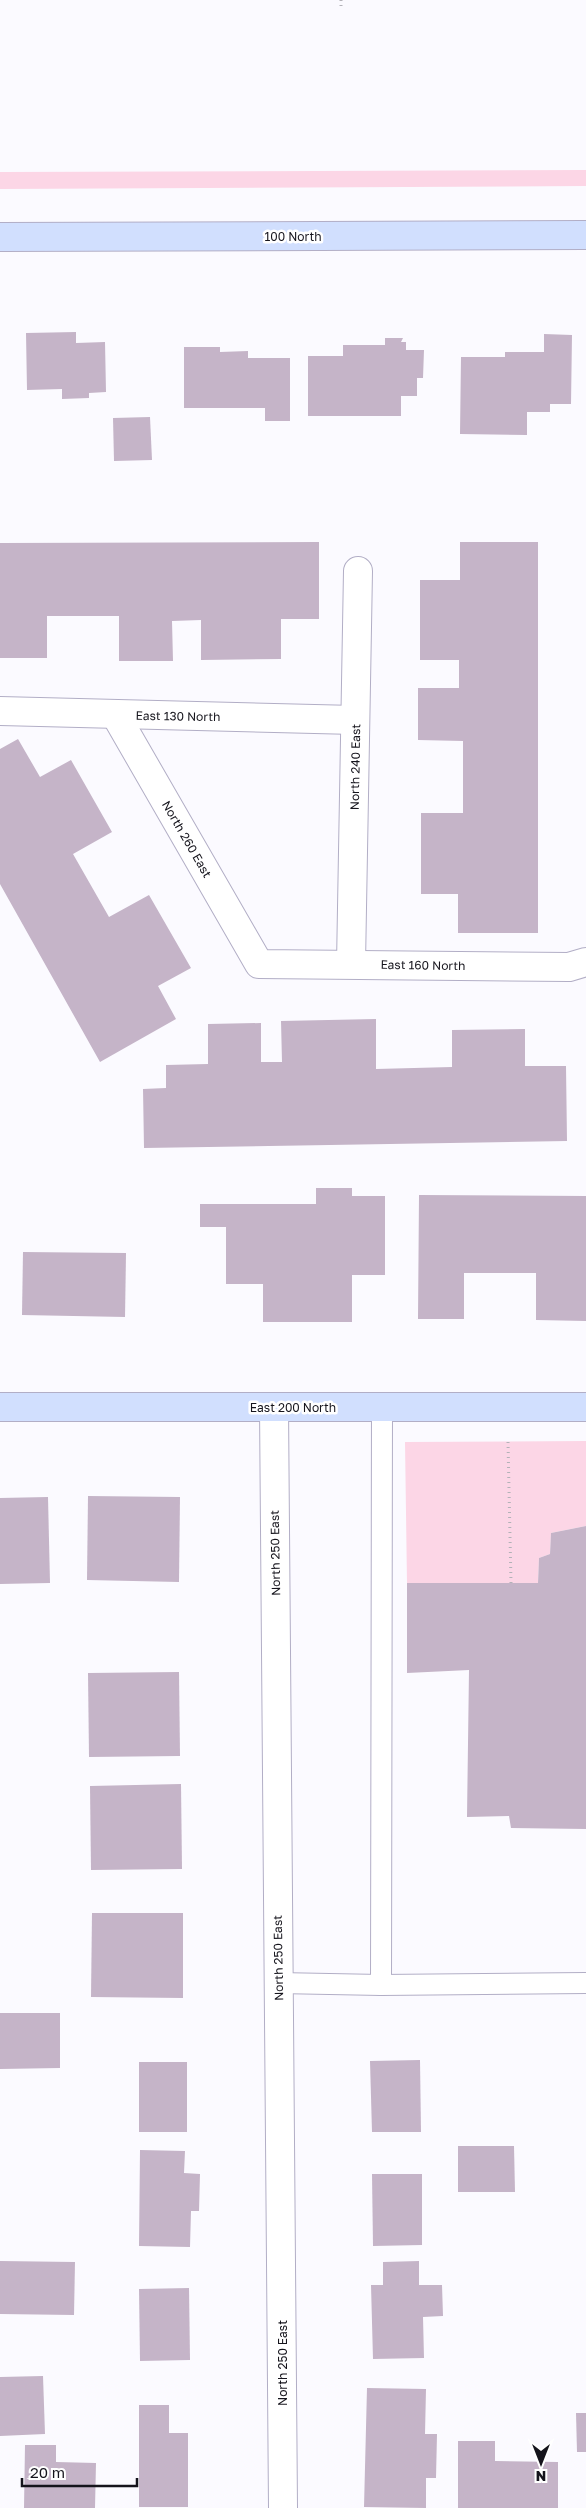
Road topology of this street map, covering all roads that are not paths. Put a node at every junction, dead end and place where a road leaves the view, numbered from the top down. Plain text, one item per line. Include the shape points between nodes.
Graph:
1 (586, 235) edge
2 (0, 238) edge
3 (358, 571) dead end
4 (0, 711) edge
5 (115, 714) junction
6 (356, 720) junction
7 (586, 962) edge
8 (259, 964) joint
9 (351, 964) junction
10 (0, 1407) edge
11 (274, 1407) junction
12 (382, 1407) junction
13 (586, 1407) edge
14 (278, 1983) junction
15 (586, 1983) edge
16 (381, 1984) junction
17 (283, 2508) edge

1 - 2 street, 100 North
3 - 6 street, North 240 East
4 - 5 street, East 130 North
5 - 6 street, East 130 North
5 - 8 street, North 260 East
6 - 9 street, North 240 East
7 - 9 street, East 160 North via 569,967
8 - 9 street, East 160 North
10 - 11 street, East 200 North
11 - 12 street, East 200 North
11 - 14 street, North 250 East
12 - 13 street, East 200 North
12 - 16 lane
14 - 16 lane
14 - 17 street, North 250 East
15 - 16 lane

